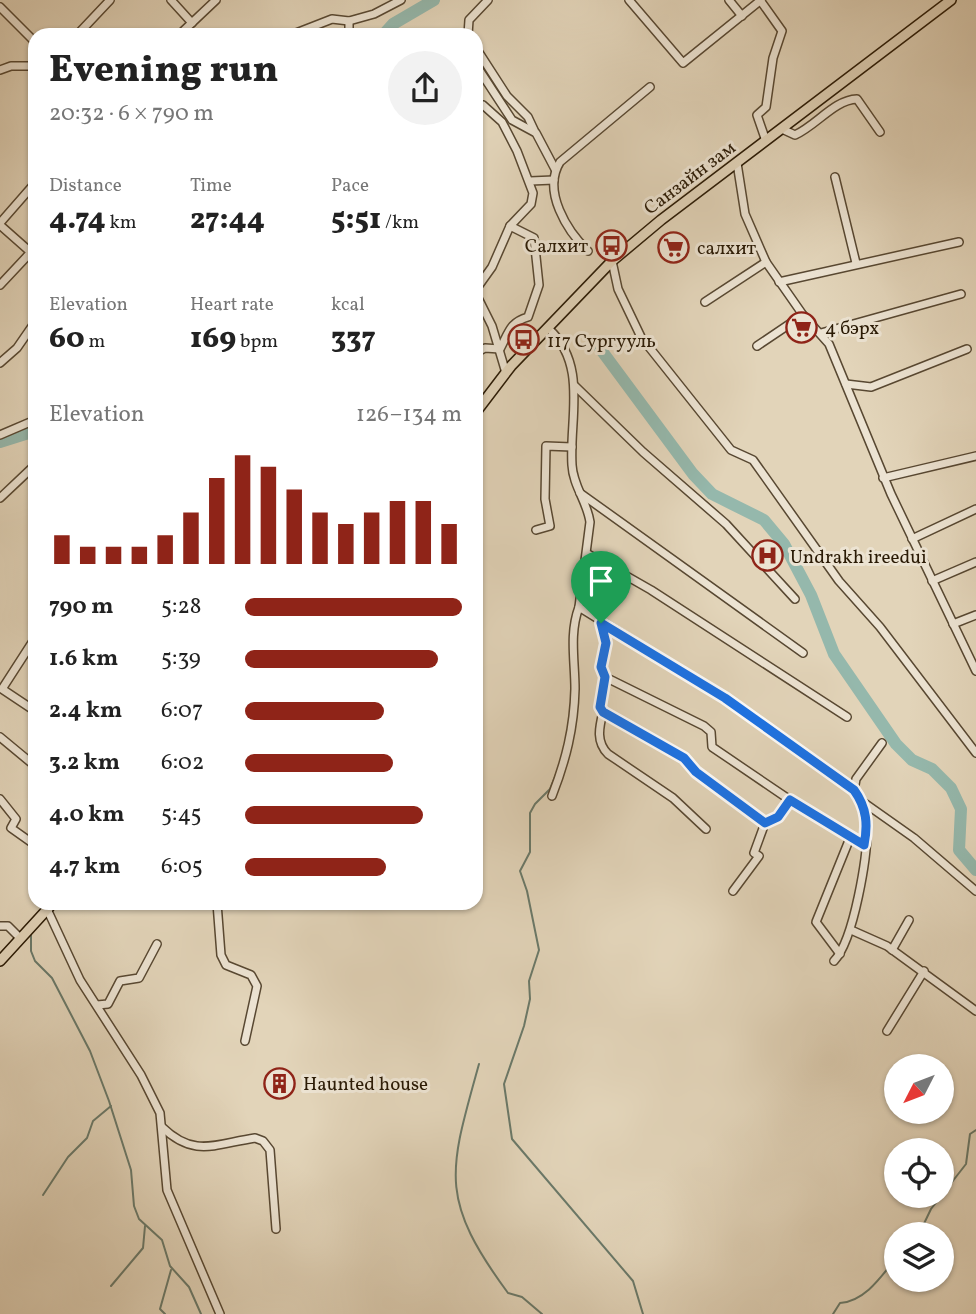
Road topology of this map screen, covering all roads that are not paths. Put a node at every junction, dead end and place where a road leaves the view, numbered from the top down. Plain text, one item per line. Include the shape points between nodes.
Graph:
1 (110, 0) edge
2 (171, 0) edge
3 (216, 0) edge
4 (401, 0) edge
5 (488, 0) edge
6 (629, 0) edge
7 (729, 0) edge
8 (761, 0) edge
9 (951, 0) edge
10 (0, 7) edge
11 (741, 16) junction
12 (349, 21) junction
13 (192, 23) junction
14 (84, 28) edge
15 (187, 28) edge
16 (309, 28) edge
17 (349, 28) edge
18 (468, 28) edge
19 (28, 35) edge
20 (483, 59) edge
21 (28, 66) edge
22 (0, 70) edge
23 (483, 76) edge
24 (650, 87) dead end
25 (483, 106) edge
26 (782, 129) junction
27 (880, 132) dead end
28 (536, 133) junction
29 (766, 141) junction
30 (737, 163) junction
31 (555, 169) junction
32 (835, 177) dead end
33 (554, 180) junction
34 (530, 181) junction
35 (28, 191) edge
36 (0, 224) edge
37 (510, 226) junction
38 (959, 242) dead end
39 (28, 249) edge
40 (588, 251) dead end
41 (28, 259) edge
42 (612, 261) junction
43 (766, 262) junction
44 (856, 263) junction
45 (483, 280) edge
46 (779, 282) junction
47 (0, 285) edge
48 (961, 294) dead end
49 (705, 302) dead end
50 (483, 310) edge
51 (803, 315) junction
52 (549, 329) junction
53 (28, 332) edge
54 (821, 333) junction
55 (757, 346) dead end
56 (483, 349) edge
57 (500, 349) junction
58 (967, 349) dead end
59 (0, 363) edge
60 (506, 373) junction
61 (846, 384) junction
62 (575, 385) junction
63 (483, 403) edge
64 (28, 423) edge
65 (0, 435) edge
66 (572, 447) junction
67 (976, 456) edge
68 (28, 472) edge
69 (883, 478) junction
70 (577, 491) junction
71 (0, 498) edge
72 (976, 509) edge
73 (536, 530) dead end
74 (912, 539) junction
75 (588, 554) junction
76 (976, 562) edge
77 (932, 581) junction
78 (795, 600) dead end
79 (579, 607) junction
80 (976, 615) edge
81 (601, 623) junction
82 (953, 624) junction
83 (28, 649) edge
84 (803, 653) dead end
85 (976, 671) edge
86 (605, 677) junction
87 (28, 706) edge
88 (603, 712) junction
89 (846, 717) dead end
90 (0, 737) edge
91 (882, 743) dead end
92 (976, 753) edge
93 (28, 760) edge
94 (854, 790) junction
95 (552, 796) dead end
96 (0, 799) edge
97 (790, 800) junction
98 (862, 802) junction
99 (765, 823) junction
100 (706, 829) dead end
101 (850, 838) junction
102 (28, 840) edge
103 (864, 845) junction
104 (733, 891) dead end
105 (976, 891) edge
106 (46, 910) edge
107 (51, 910) edge
108 (218, 910) edge
109 (909, 920) dead end
110 (0, 926) edge
111 (850, 930) junction
112 (20, 938) junction
113 (157, 944) dead end
114 (892, 950) junction
115 (0, 961) edge
116 (924, 971) junction
117 (97, 1005) junction
118 (976, 1011) edge
119 (887, 1031) dead end
120 (245, 1041) dead end
121 (161, 1126) junction
122 (276, 1229) dead end
123 (220, 1314) edge

1 - 14 street
2 - 13 street
3 - 13 street
4 - 12 street via 374,15
5 - 18 street via 469,20
6 - 11 street via 683,63
7 - 11 street
8 - 11 street
8 - 29 street via 782,31 766,107 757,114
9 - 26 main road, Санзайн зам
10 - 19 street
12 - 16 street via 332,19
12 - 17 street
13 - 15 street
20 - 28 street
21 - 22 street
23 - 28 street via 512,120
24 - 31 street
25 - 34 street via 502,122
26 - 27 street via 795,135 846,99 857,99
26 - 29 main road, Санзайн зам
28 - 31 street
29 - 30 main road, Санзайн зам
30 - 42 main road, Санзайн зам
30 - 43 street via 745,214
31 - 33 street
32 - 44 street
33 - 34 street
33 - 40 street via 569,233
34 - 37 street via 531,204
35 - 36 street
36 - 39 street
37 - 45 street
37 - 57 street via 534,239 539,285 528,317 513,323
38 - 44 street
41 - 47 street
42 - 52 main road, Санзайн зам
42 - 92 street via 618,289 641,337 668,374 731,450 753,460 839,581
43 - 46 street
43 - 49 street
44 - 46 street
46 - 51 street
48 - 54 street
50 - 57 street
51 - 54 street
51 - 55 street
52 - 60 main road, Санзайн зам
52 - 62 street via 565,352
53 - 59 street
54 - 61 street
56 - 57 street
57 - 60 street
58 - 61 street via 871,387
60 - 63 main road, Санзайн зам
61 - 69 street
62 - 66 street
62 - 78 street via 718,516
64 - 65 street
66 - 70 street
66 - 73 street via 546,446 545,499 551,526
67 - 69 street
68 - 71 street
69 - 74 street
70 - 75 street via 589,511
70 - 84 street
72 - 74 street
74 - 77 street
75 - 79 street
75 - 89 street
76 - 77 street
77 - 82 street
79 - 81 street
79 - 95 street via 573,626 575,686 570,744
80 - 82 street
81 - 86 street via 606,643 601,667
81 - 94 street via 725,698
82 - 85 street
83 - 87 street via 2,689
86 - 88 street
86 - 97 street via 709,729 712,747
88 - 99 street via 684,758
88 - 100 street via 599,729 603,749 673,798
90 - 93 street
91 - 94 street via 856,779
94 - 98 street
96 - 102 street via 16,819 11,828
97 - 99 street via 778,817
97 - 101 street
98 - 103 street via 867,827
98 - 105 street via 915,838
99 - 104 street via 754,853 759,856
101 - 103 street
101 - 111 street via 816,922 837,958
103 - 111 street
106 - 112 main road
107 - 117 street via 62,946
108 - 120 street via 226,965 251,975 257,986
109 - 114 street
110 - 112 street via 8,926
111 - 114 street
112 - 115 main road
113 - 117 street via 139,978 120,981 108,1004
114 - 116 street
116 - 118 street
116 - 119 street
117 - 121 street via 141,1075
121 - 122 street via 190,1147 255,1138 263,1141 270,1150
121 - 123 street via 167,1189

